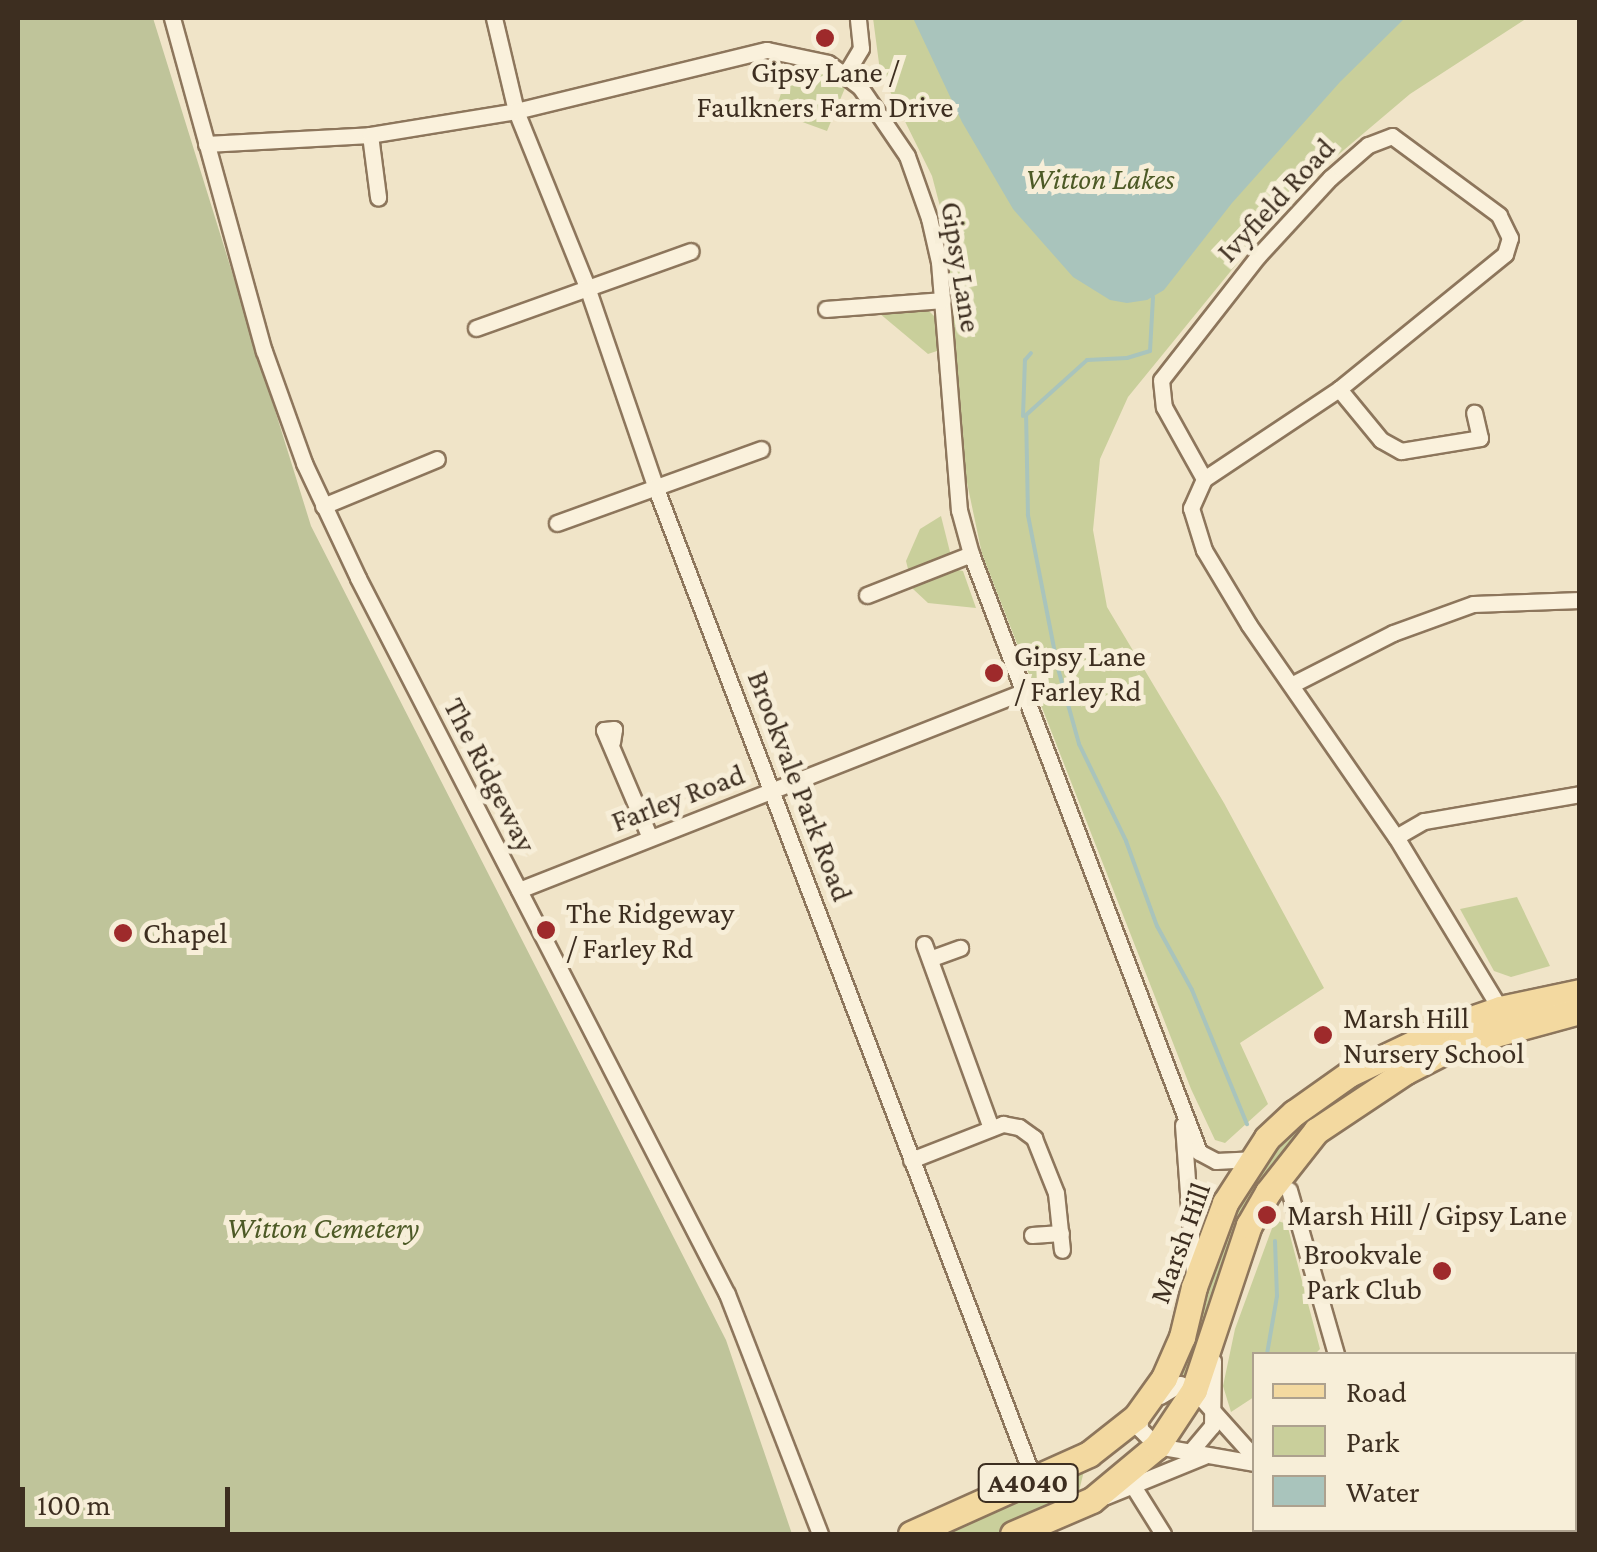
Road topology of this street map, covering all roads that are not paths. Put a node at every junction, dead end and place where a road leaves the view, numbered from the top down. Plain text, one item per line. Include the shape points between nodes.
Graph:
1 (172, 18) edge
2 (494, 18) edge
3 (858, 18) edge
4 (846, 74) junction
5 (516, 110) junction
6 (370, 135) junction
7 (206, 144) junction
8 (378, 197) dead end
9 (690, 251) dead end
10 (587, 287) junction
11 (943, 300) junction
12 (826, 309) dead end
13 (476, 328) dead end
14 (1339, 389) junction
15 (1474, 414) dead end
16 (761, 448) dead end
17 (438, 459) dead end
18 (1204, 479) junction
19 (655, 486) junction
20 (322, 506) junction
21 (558, 523) dead end
22 (970, 554) junction
23 (867, 595) dead end
24 (1580, 600) edge
25 (1292, 684) junction
26 (1025, 691) junction
27 (612, 742) dead end
28 (773, 790) junction
29 (1580, 794) edge
30 (1396, 837) junction
31 (650, 838) junction
32 (518, 890) junction
33 (960, 948) dead end
34 (1580, 992) edge
35 (1500, 1009) junction
36 (1580, 1012) edge
37 (1182, 1106) junction
38 (991, 1128) junction
39 (1252, 1159) junction
40 (911, 1160) junction
41 (1289, 1190) dead end
42 (1060, 1233) junction
43 (1032, 1234) dead end
44 (1062, 1250) dead end
45 (1194, 1287) junction
46 (1222, 1303) junction
47 (1335, 1352) edge
48 (1194, 1390) junction
49 (1214, 1413) junction
50 (1136, 1416) junction
51 (1157, 1446) junction
52 (1197, 1454) junction
53 (1252, 1458) edge
54 (1252, 1460) edge
55 (1034, 1480) junction
56 (1133, 1486) junction
57 (1092, 1500) junction
58 (820, 1534) edge
59 (911, 1534) edge
60 (1013, 1534) edge
61 (1164, 1534) edge

1 - 7 street, The Ridgeway
2 - 5 street, Brookvale Park Road
3 - 4 street via 861,48
4 - 5 street, Gipsy Lane via 808,56 767,50
4 - 11 street, Gipsy Lane via 873,103 918,179
5 - 6 street, Gipsy Lane
5 - 10 street, Brookvale Park Road
6 - 7 street, Gipsy Lane
6 - 8 street
7 - 20 street, The Ridgeway via 264,351
9 - 10 street
10 - 13 street
10 - 19 street, Brookvale Park Road
11 - 12 street
11 - 22 street, Gipsy Lane via 959,510
14 - 15 street via 1381,440 1401,450 1480,438
14 - 18 street, Ivyfield Road
14 - 18 street, Ivyfield Road via 1505,254 1510,238 1499,215 1392,136 1368,145 1330,178 1165,370 1164,407
16 - 19 street
17 - 20 street
18 - 25 street via 1191,508 1204,550
19 - 21 street
19 - 28 street, Brookvale Park Road
20 - 32 street, The Ridgeway
22 - 23 street
22 - 26 street, Gipsy Lane
24 - 25 street via 1473,604 1393,633
25 - 30 street
26 - 28 street, Farley Road
26 - 37 street, Gipsy Lane
27 - 31 street
28 - 31 street, Farley Road
28 - 40 street, Brookvale Park Road
29 - 30 street via 1424,821
30 - 35 street
31 - 32 street, Farley Road
32 - 58 street, The Ridgeway via 727,1294
33 - 38 street via 928,951
34 - 35 main road, Marsh Hill / A4040
35 - 39 main road, Marsh Hill / A4040 via 1350,1074 1294,1113
36 - 46 main road, Marsh Hill / A4040 via 1459,1044 1337,1114 1268,1192
37 - 39 street, Gipsy Lane via 1199,1152 1216,1161
37 - 45 street, Gipsy Lane
38 - 40 street
38 - 42 street via 1012,1124 1034,1138 1056,1192
39 - 45 main road, Marsh Hill / A4040 via 1225,1203
40 - 55 street, Brookvale Park Road
41 - 47 street
42 - 43 street
42 - 44 street
45 - 50 main road, Marsh Hill / A4040 via 1164,1378
46 - 48 main road, Marsh Hill / A4040
46 - 49 street via 1212,1362
48 - 49 street
48 - 50 street via 1180,1384 1168,1389
48 - 51 main road, Marsh Hill / A4040
49 - 52 street
49 - 53 street
50 - 51 street
50 - 55 main road, A4040 via 1089,1454
51 - 52 street
51 - 57 main road, A4040
52 - 54 street
52 - 56 street
55 - 59 main road, A4040
56 - 57 street
56 - 61 street
57 - 60 main road, A4040

